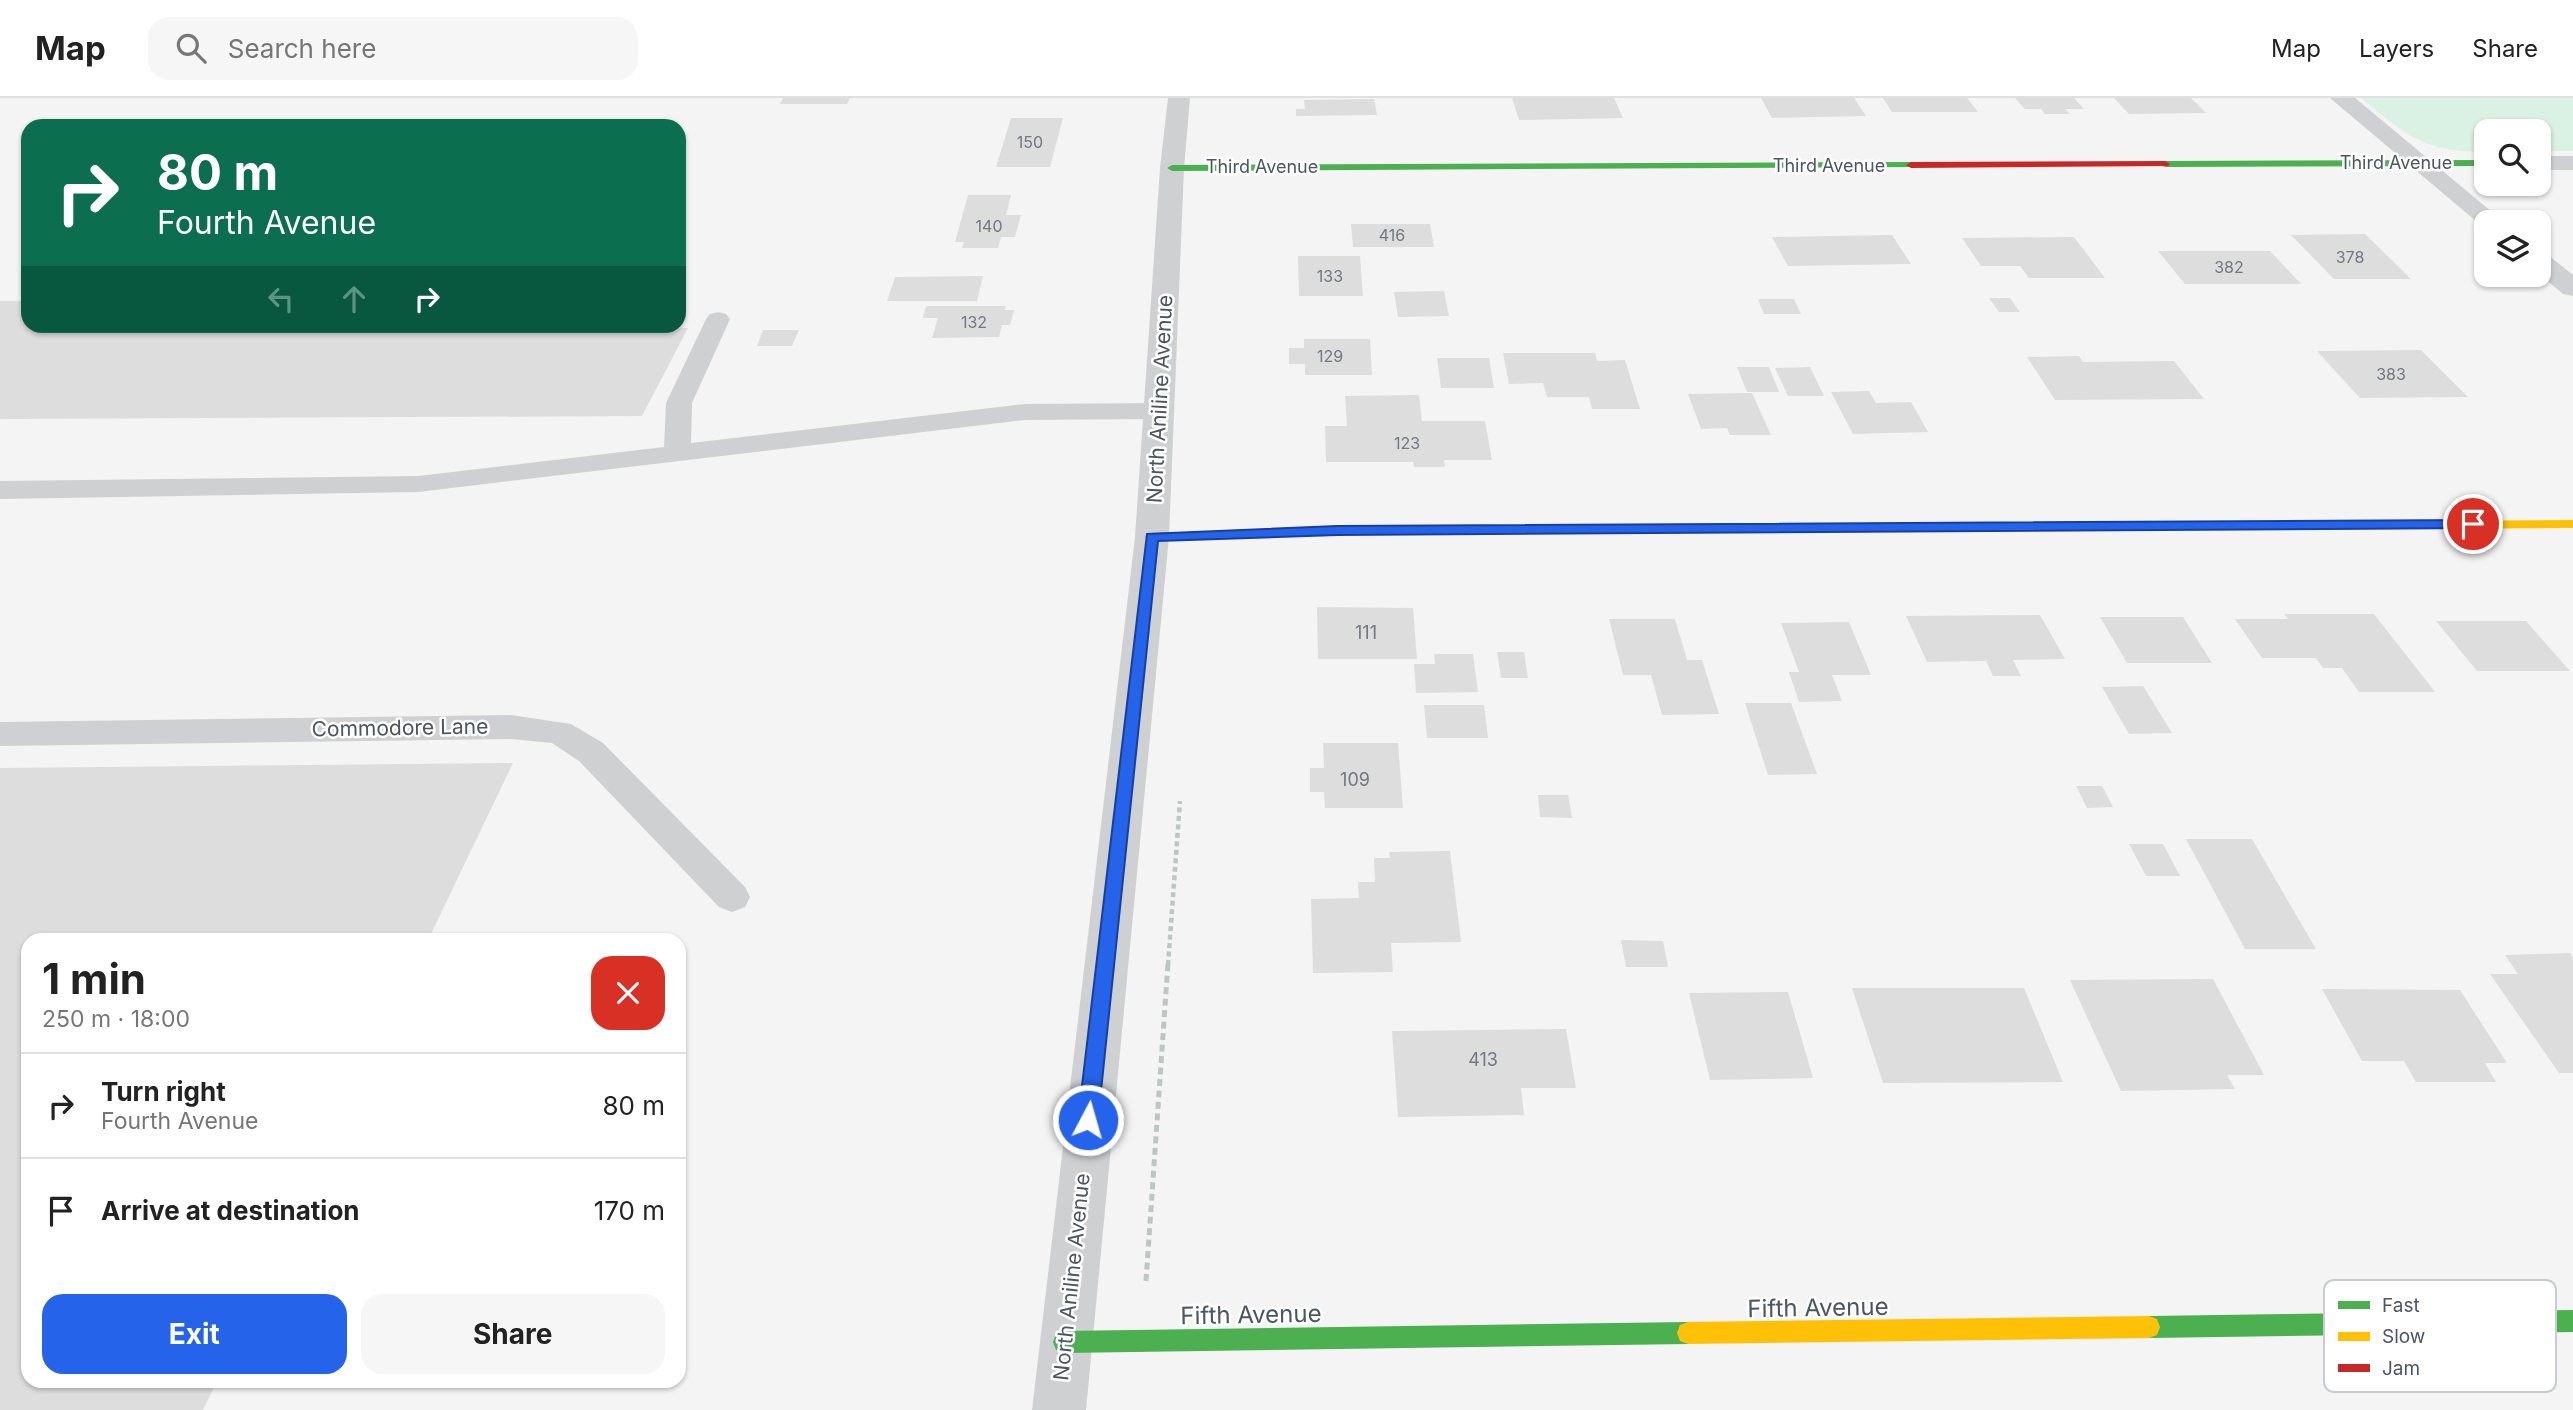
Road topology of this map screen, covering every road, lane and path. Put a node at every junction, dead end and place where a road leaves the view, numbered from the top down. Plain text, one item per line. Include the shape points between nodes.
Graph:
1 (1179, 98) edge
2 (2341, 98) edge
3 (2418, 163) junction
4 (2474, 163) edge
5 (2551, 163) edge
6 (2573, 163) edge
7 (1172, 168) junction
8 (2477, 210) edge
9 (2551, 271) edge
10 (2573, 288) edge
11 (718, 319) dead end
12 (1159, 411) junction
13 (677, 452) junction
14 (0, 490) edge
15 (2573, 523) edge
16 (1152, 537) junction
17 (0, 734) edge
18 (732, 897) dead end
19 (2324, 1324) edge
20 (1064, 1342) junction
21 (1059, 1410) edge

1 - 7 street, North Aniline Avenue
2 - 3 street
3 - 4 street, Third Avenue
3 - 7 street, Third Avenue
3 - 8 street
5 - 6 street
7 - 12 street, North Aniline Avenue
9 - 10 street
11 - 13 lane via 679,403
12 - 13 lane via 1024,412
12 - 16 street, North Aniline Avenue
13 - 14 lane via 418,484
15 - 16 street via 1337,531
16 - 20 street, North Aniline Avenue
17 - 18 lane, Commodore Lane via 511,727 559,732 592,752
19 - 20 street, Fifth Avenue
20 - 21 street, North Aniline Avenue

